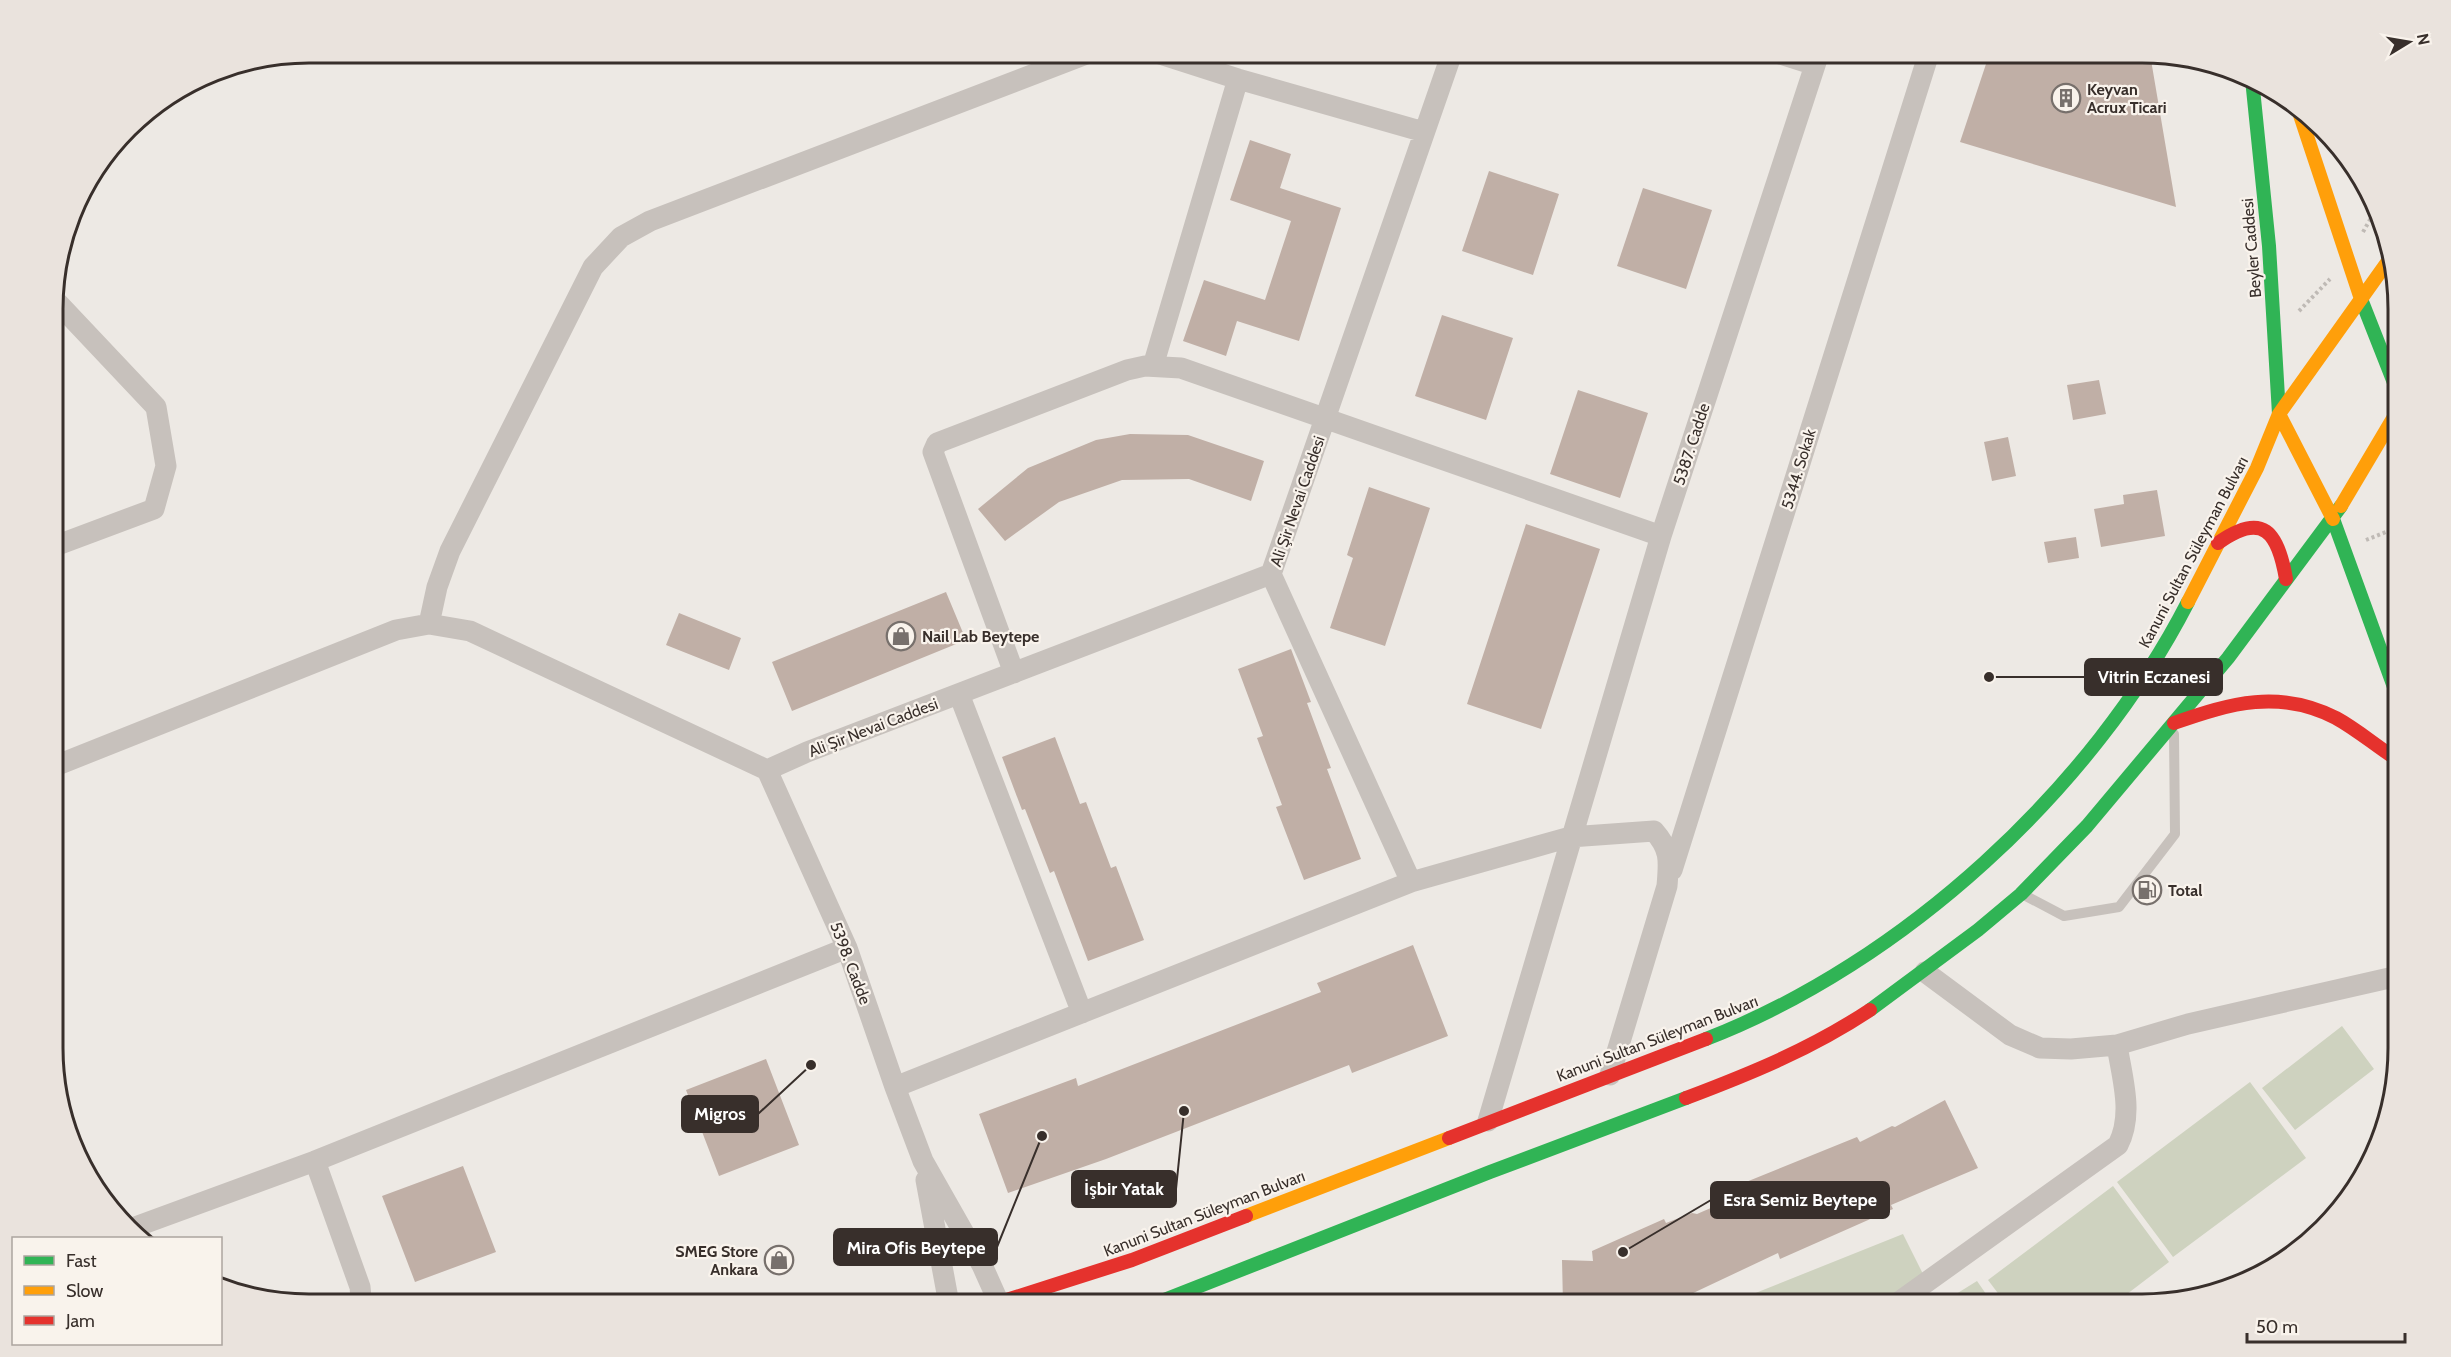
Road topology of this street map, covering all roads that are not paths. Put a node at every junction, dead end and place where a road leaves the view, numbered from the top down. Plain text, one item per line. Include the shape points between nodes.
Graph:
1 (1060, 63) edge
2 (1191, 63) edge
3 (1448, 63) edge
4 (1816, 63) edge
5 (1926, 63) edge
6 (1238, 78) junction
7 (2253, 89) edge
8 (2303, 123) edge
9 (1424, 132) junction
10 (2384, 267) edge
11 (2361, 299) junction
12 (63, 309) edge
13 (1153, 366) junction
14 (2388, 368) edge
15 (2279, 414) junction
16 (1326, 417) junction
17 (2388, 427) edge
18 (2333, 519) junction
19 (1660, 536) junction
20 (63, 543) edge
21 (2218, 543) junction
22 (1271, 574) junction
23 (2286, 579) junction
24 (429, 624) junction
25 (2388, 670) edge
26 (1014, 673) junction
27 (959, 694) junction
28 (2174, 723) junction
29 (2388, 753) edge
30 (63, 763) edge
31 (767, 770) junction
32 (1570, 837) junction
33 (1412, 882) junction
34 (1667, 886) junction
35 (2021, 894) junction
36 (847, 948) junction
37 (1925, 972) junction
38 (2388, 978) edge
39 (1082, 1013) junction
40 (2117, 1045) junction
41 (1610, 1075) junction
42 (895, 1087) junction
43 (1488, 1121) junction
44 (315, 1161) junction
45 (923, 1161) junction
46 (139, 1226) edge
47 (361, 1294) edge
48 (947, 1294) edge
49 (994, 1294) edge
50 (1028, 1294) edge
51 (1179, 1294) edge
52 (1910, 1294) edge

1 - 24 street via 650,221 621,237 593,267 450,551
2 - 6 street
3 - 9 street, Ali Şir Nevai Caddesi
4 - 19 street, 5387. Cadde
5 - 34 street, 5344. Sokak
6 - 9 street
6 - 13 street
7 - 15 main road, Beyler Caddesi via 2269,246
8 - 11 main road
9 - 16 street, Ali Şir Nevai Caddesi
10 - 11 main road, Kanuni Sultan Süleyman Bulvarı
11 - 14 main road
11 - 15 main road, Kanuni Sultan Süleyman Bulvarı
12 - 20 street via 156,407 166,466 154,509
13 - 16 street via 1181,368
13 - 26 street via 1127,370 937,443 933,452
15 - 18 main road
15 - 21 main road, Kanuni Sultan Süleyman Bulvarı via 2257,468
16 - 19 street
16 - 22 street, Ali Şir Nevai Caddesi
17 - 18 main road
18 - 23 main road
18 - 25 main road
19 - 32 street, 5387. Cadde
21 - 23 main road via 2239,530 2266,531 2282,553
21 - 41 main road, Kanuni Sultan Süleyman Bulvarı via 2156,660 2118,715 2074,770 1971,875 1889,940 1790,1002 1713,1037
22 - 26 street, Ali Şir Nevai Caddesi
22 - 33 street
23 - 28 main road
24 - 30 street via 396,630
24 - 31 street via 470,631
26 - 27 street, Ali Şir Nevai Caddesi
27 - 31 street, Ali Şir Nevai Caddesi
27 - 39 street
28 - 29 main road via 2254,700 2292,701 2316,708
28 - 35 main road via 2087,826
28 - 35 lane via 2175,834 2119,907 2064,916
31 - 36 street, 5398. Cadde
32 - 33 street
32 - 34 street via 1654,831 1665,844 1669,861
32 - 43 street, 5387. Cadde
33 - 39 street
34 - 41 street
35 - 37 main road
36 - 42 street, 5398. Cadde
36 - 44 street
37 - 40 street via 2010,1035 2040,1048 2071,1050
37 - 51 main road via 1844,1027 1763,1069
38 - 40 street via 2188,1024
39 - 42 street
40 - 52 street via 2128,1113 2118,1145
41 - 43 main road, Kanuni Sultan Süleyman Bulvarı
42 - 45 street, 5398. Cadde
43 - 50 main road, Kanuni Sultan Süleyman Bulvarı via 1142,1256
44 - 46 street
44 - 47 street
45 - 48 street, 5398. Cadde
45 - 49 street, 5398. Cadde via 982,1264

